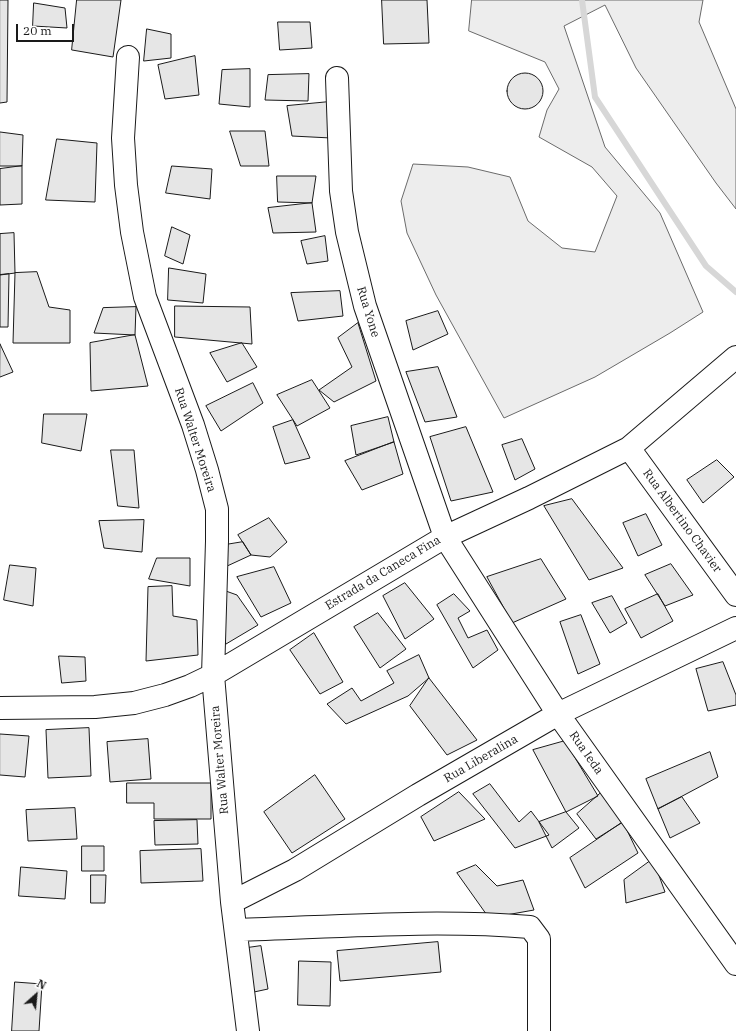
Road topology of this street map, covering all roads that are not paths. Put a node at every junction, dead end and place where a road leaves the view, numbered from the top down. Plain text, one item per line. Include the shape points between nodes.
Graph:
1 (128, 57) dead end
2 (337, 78) dead end
3 (736, 357) edge
4 (628, 448) junction
5 (445, 537) junction
6 (736, 595) edge
7 (736, 628) edge
8 (213, 674) junction
9 (0, 708) edge
10 (558, 714) junction
11 (232, 902) junction
12 (236, 930) junction
13 (736, 964) edge
14 (248, 1031) edge
15 (539, 1031) edge

1 - 8 street, Rua Walter Moreira via 123,138 126,185 136,254 145,297 193,425 217,509
2 - 5 street, Rua Yone via 340,191 347,232 365,306
3 - 4 street, Estrada da Caneca Fina
4 - 5 street, Estrada da Caneca Fina
4 - 6 street, Rua Albertino Chavier
5 - 8 street, Estrada da Caneca Fina
5 - 10 street, Rua Ieda
7 - 10 street, Rua Liberalina
8 - 9 street, Estrada da Caneca Fina via 184,688 134,703 95,707
8 - 11 street, Rua Walter Moreira
10 - 11 street, Rua Liberalina via 295,870
10 - 13 street, Rua Ieda
11 - 12 street, Rua Walter Moreira
12 - 14 street, Rua Walter Moreira
12 - 15 street via 409,924 530,927 539,939

